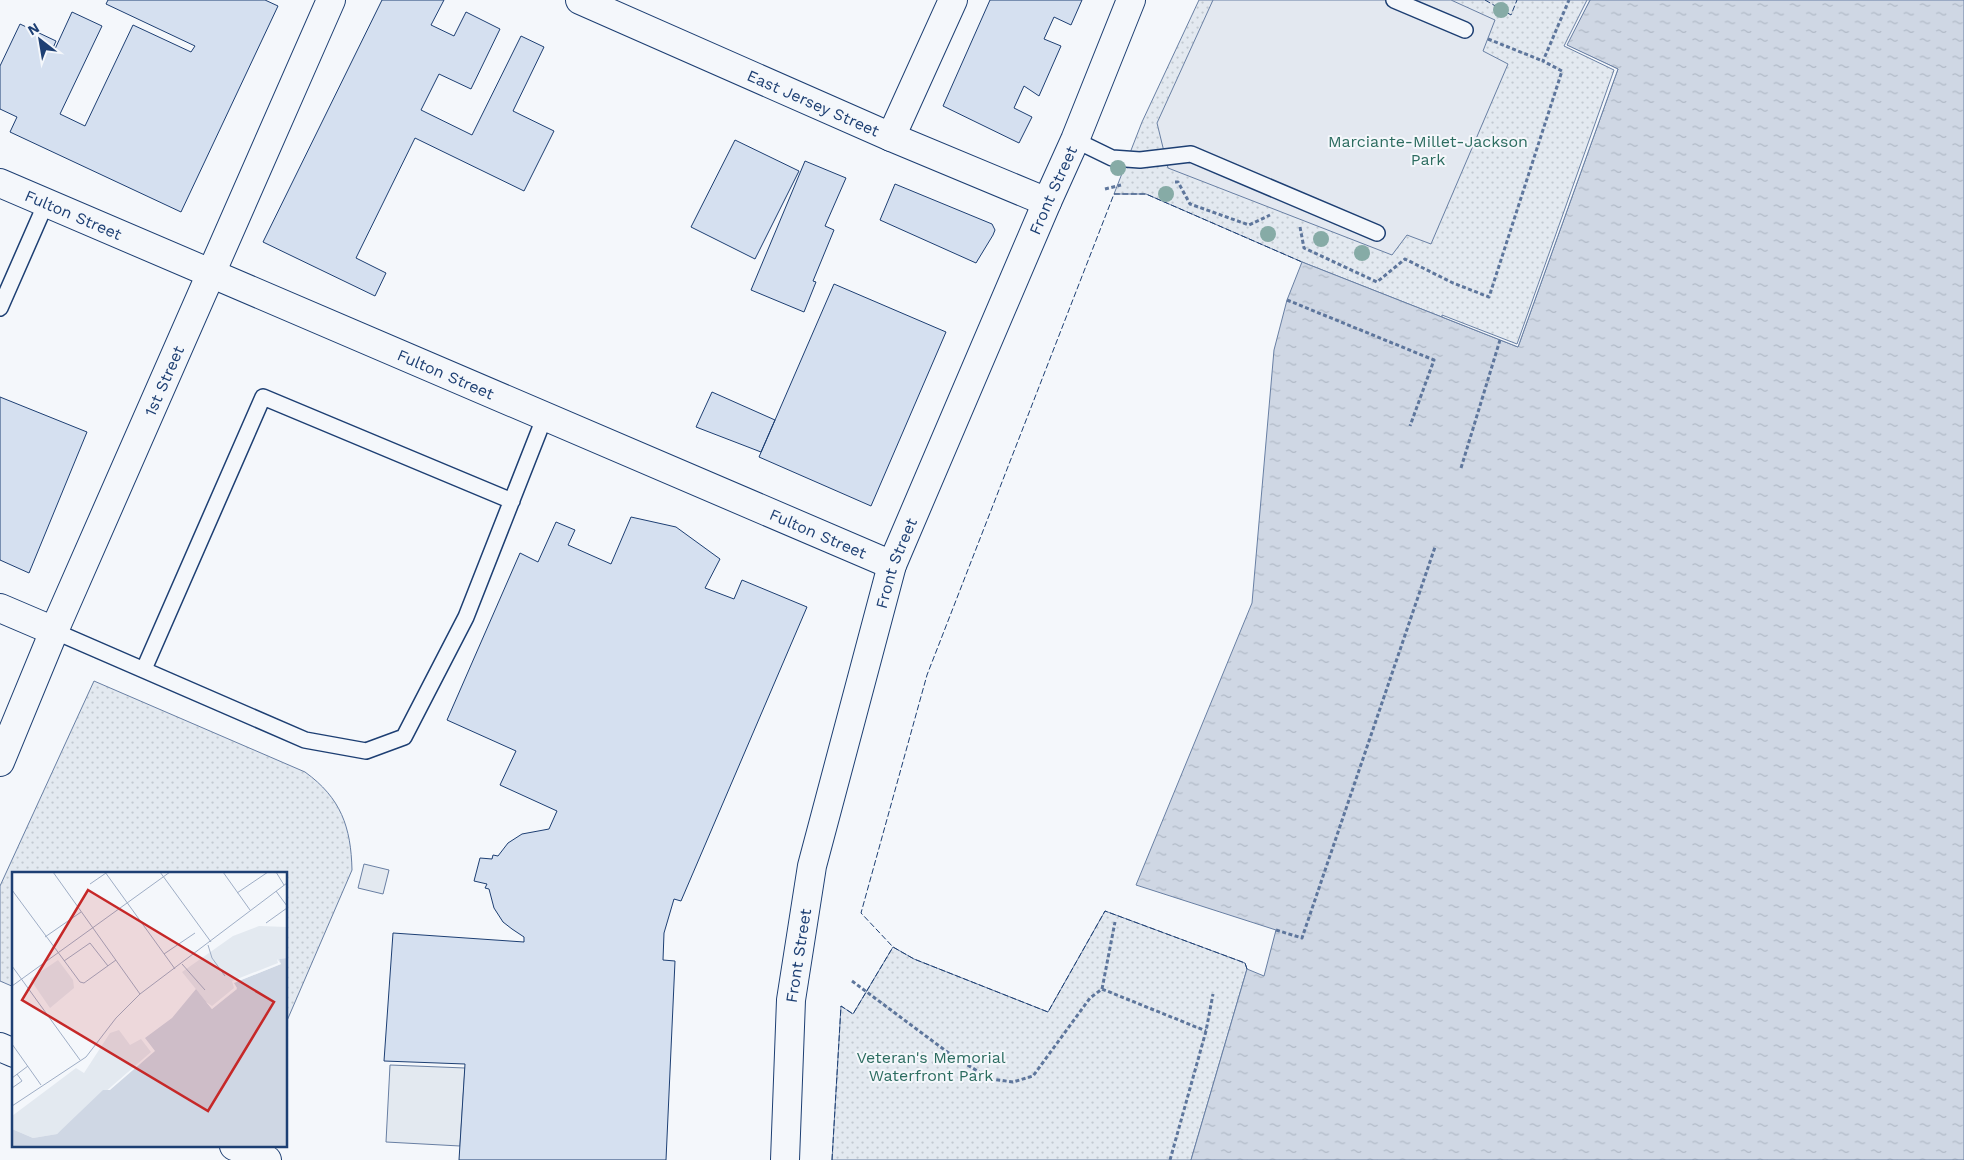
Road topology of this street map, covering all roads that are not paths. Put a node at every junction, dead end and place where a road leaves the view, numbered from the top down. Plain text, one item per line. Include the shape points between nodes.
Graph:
1 (331, 0) edge
2 (580, 0) edge
3 (953, 0) edge
4 (1132, 0) edge
5 (1394, 0) edge
6 (1466, 30) road end
7 (891, 137) junction
8 (1075, 140) junction
9 (0, 183) edge
10 (1047, 202) junction
11 (46, 203) junction
12 (1377, 233) dead end
13 (212, 273) junction
14 (0, 308) edge
15 (545, 416) junction
16 (512, 500) junction
17 (892, 565) junction
18 (0, 608) edge
19 (54, 631) junction
20 (144, 670) junction
21 (0, 762) edge
22 (0, 1047) edge
23 (12, 1052) edge
24 (239, 1148) edge
25 (267, 1160) edge
26 (784, 1160) edge

1 - 13 street, 1st Street
2 - 7 street, East Jersey Street
3 - 7 street
4 - 8 street, Front Street
5 - 6 lane
7 - 10 street, East Jersey Street
8 - 10 street, Front Street
8 - 12 lane via 1112,158 1140,160 1191,154
9 - 11 street, Fulton Street
10 - 17 street, Front Street
11 - 13 street, Fulton Street
11 - 14 lane
13 - 15 street, Fulton Street
13 - 19 street, 1st Street
15 - 16 lane
15 - 17 street, Fulton Street
16 - 20 lane via 466,617 404,737 366,751 306,740
16 - 20 lane via 263,397
17 - 26 street, Front Street via 812,866 791,1000
18 - 19 street
19 - 20 lane
19 - 21 street, 1st Street
22 - 23 street
24 - 25 street

